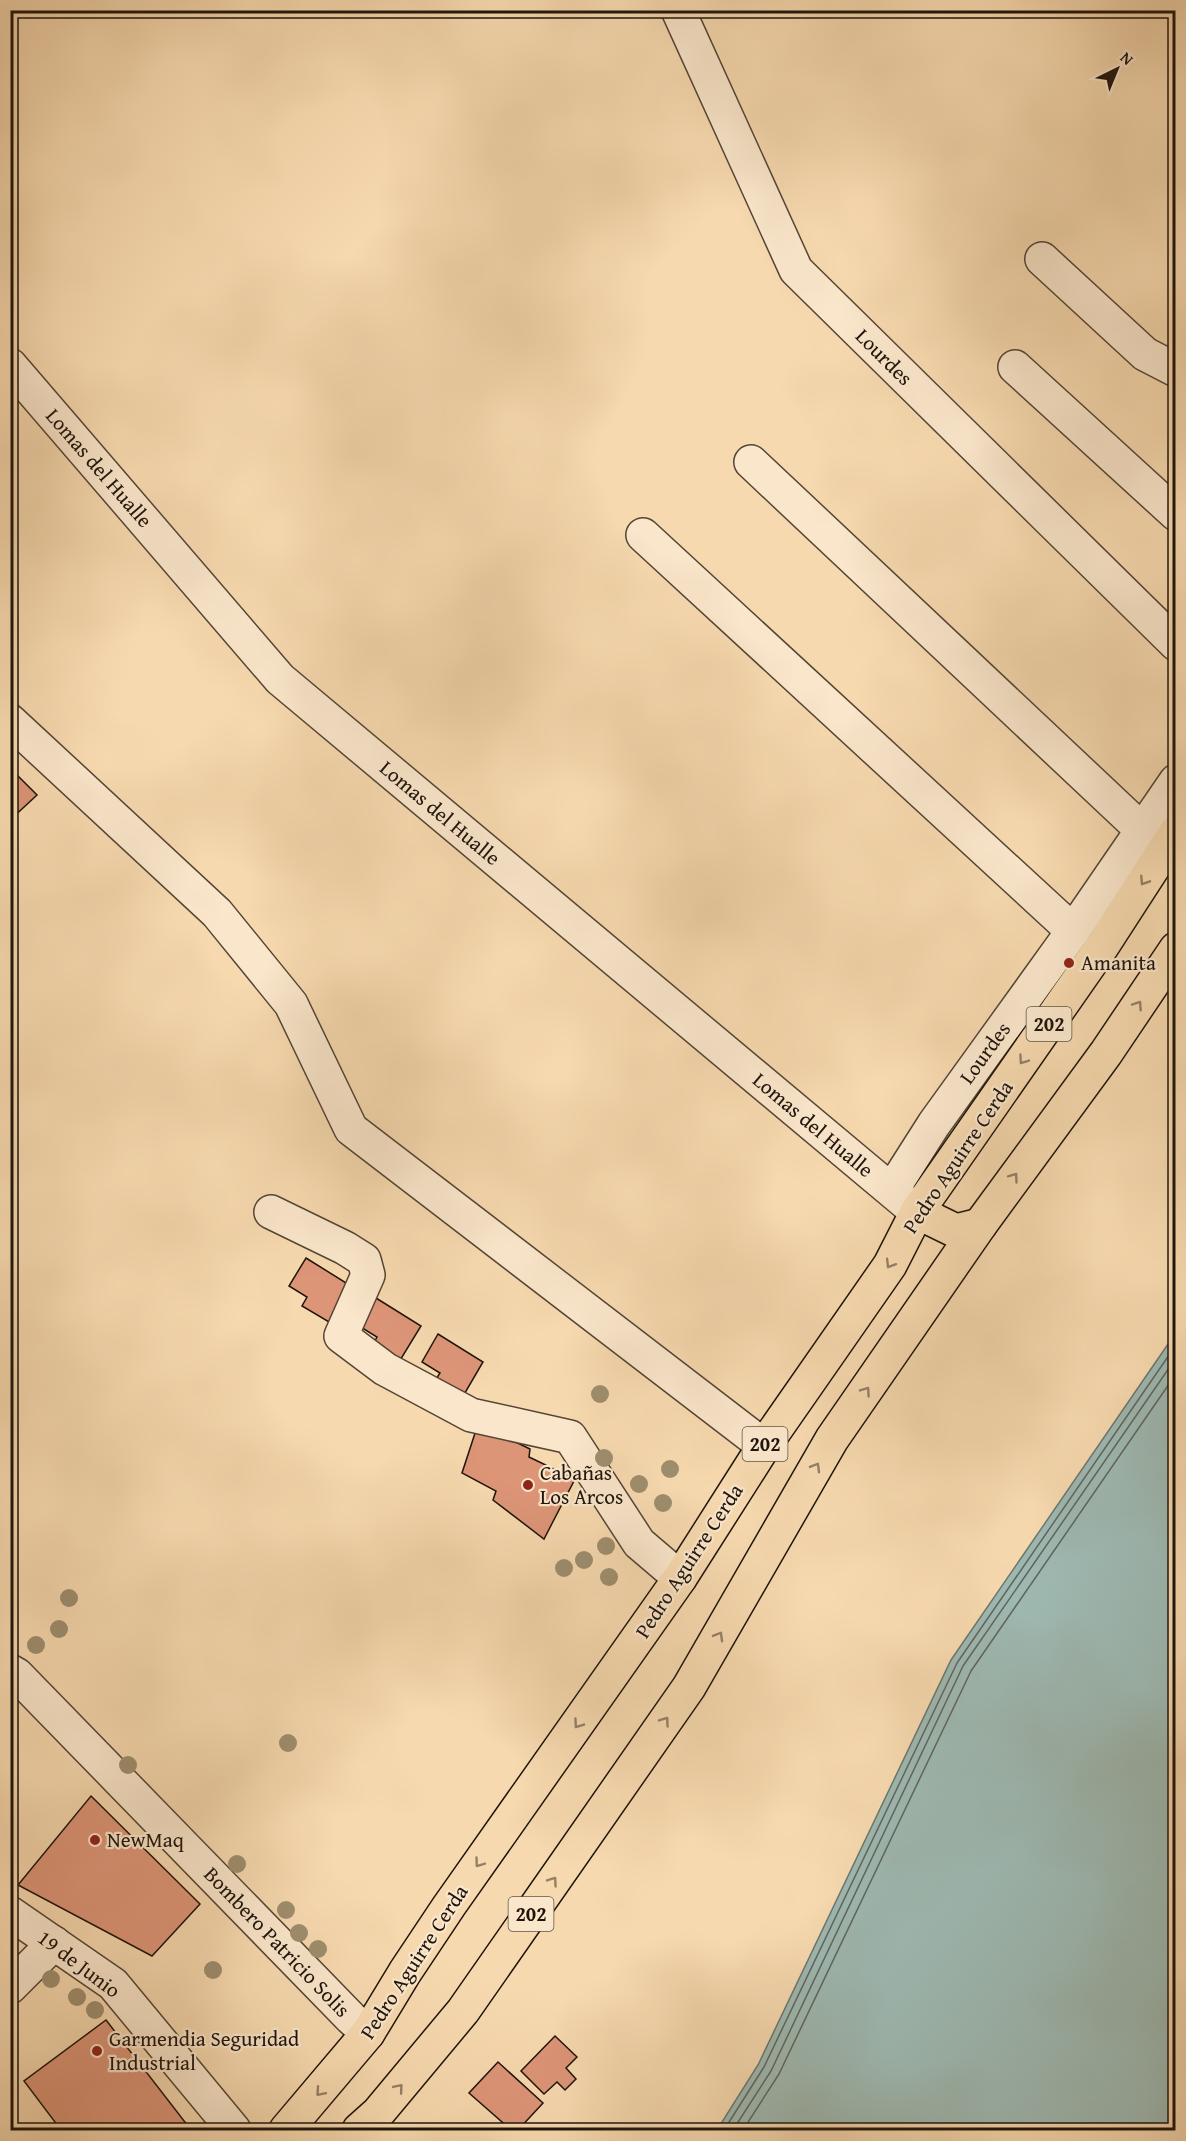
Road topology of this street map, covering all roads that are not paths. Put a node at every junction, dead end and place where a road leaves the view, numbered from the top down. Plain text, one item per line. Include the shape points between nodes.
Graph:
1 (678, 10) edge
2 (1042, 259) dead end
3 (10, 365) edge
4 (1015, 367) dead end
5 (1176, 370) edge
6 (752, 462) dead end
7 (1176, 514) edge
8 (643, 535) dead end
9 (1176, 644) edge
10 (10, 721) edge
11 (1176, 781) edge
12 (1142, 830) junction
13 (1176, 832) edge
14 (1074, 931) junction
15 (1176, 949) edge
16 (899, 1179) dead end
17 (271, 1212) dead end
18 (917, 1212) junction
19 (980, 1225) junction
20 (957, 1257) junction
21 (764, 1446) junction
22 (680, 1578) junction
23 (10, 1671) edge
24 (10, 1913) edge
25 (54, 1943) junction
26 (10, 1987) edge
27 (368, 2033) junction
28 (234, 2130) edge
29 (286, 2130) edge
30 (359, 2130) edge

1 - 9 street, Lourdes via 796,270
2 - 5 street via 1145,354
3 - 18 street, Lomas del Hualle via 280,679
4 - 7 street
6 - 12 street
8 - 14 street
10 - 21 street via 217,913 291,1004 351,1129
11 - 12 street, Lourdes
12 - 14 street, Lourdes
13 -> 18 highway, Pedro Aguirre Cerda / 202 via 1101,948
14 - 16 street, Lourdes via 934,1124
19 -> 15 highway, 202 via 1106,1053
17 - 22 street via 364,1260 368,1275 341,1336 385,1369 471,1415 570,1437 639,1543
18 - 19 highway via 956,1231
18 - 20 highway via 946,1240
18 -> 21 highway, Pedro Aguirre Cerda / 202 via 890,1265
19 - 20 highway, 202
30 -> 20 highway, 202 via 378,2113 463,2011 689,1687 832,1439
21 - 22 highway, Pedro Aguirre Cerda / 202
22 -> 27 highway, Pedro Aguirre Cerda / 202 via 449,1906
23 - 27 street, Bombero Patricio Solis
24 - 25 street, 19 de Junio
25 - 26 street
25 - 28 street, 19 de Junio via 113,1984
27 -> 29 highway, Pedro Aguirre Cerda / 202

